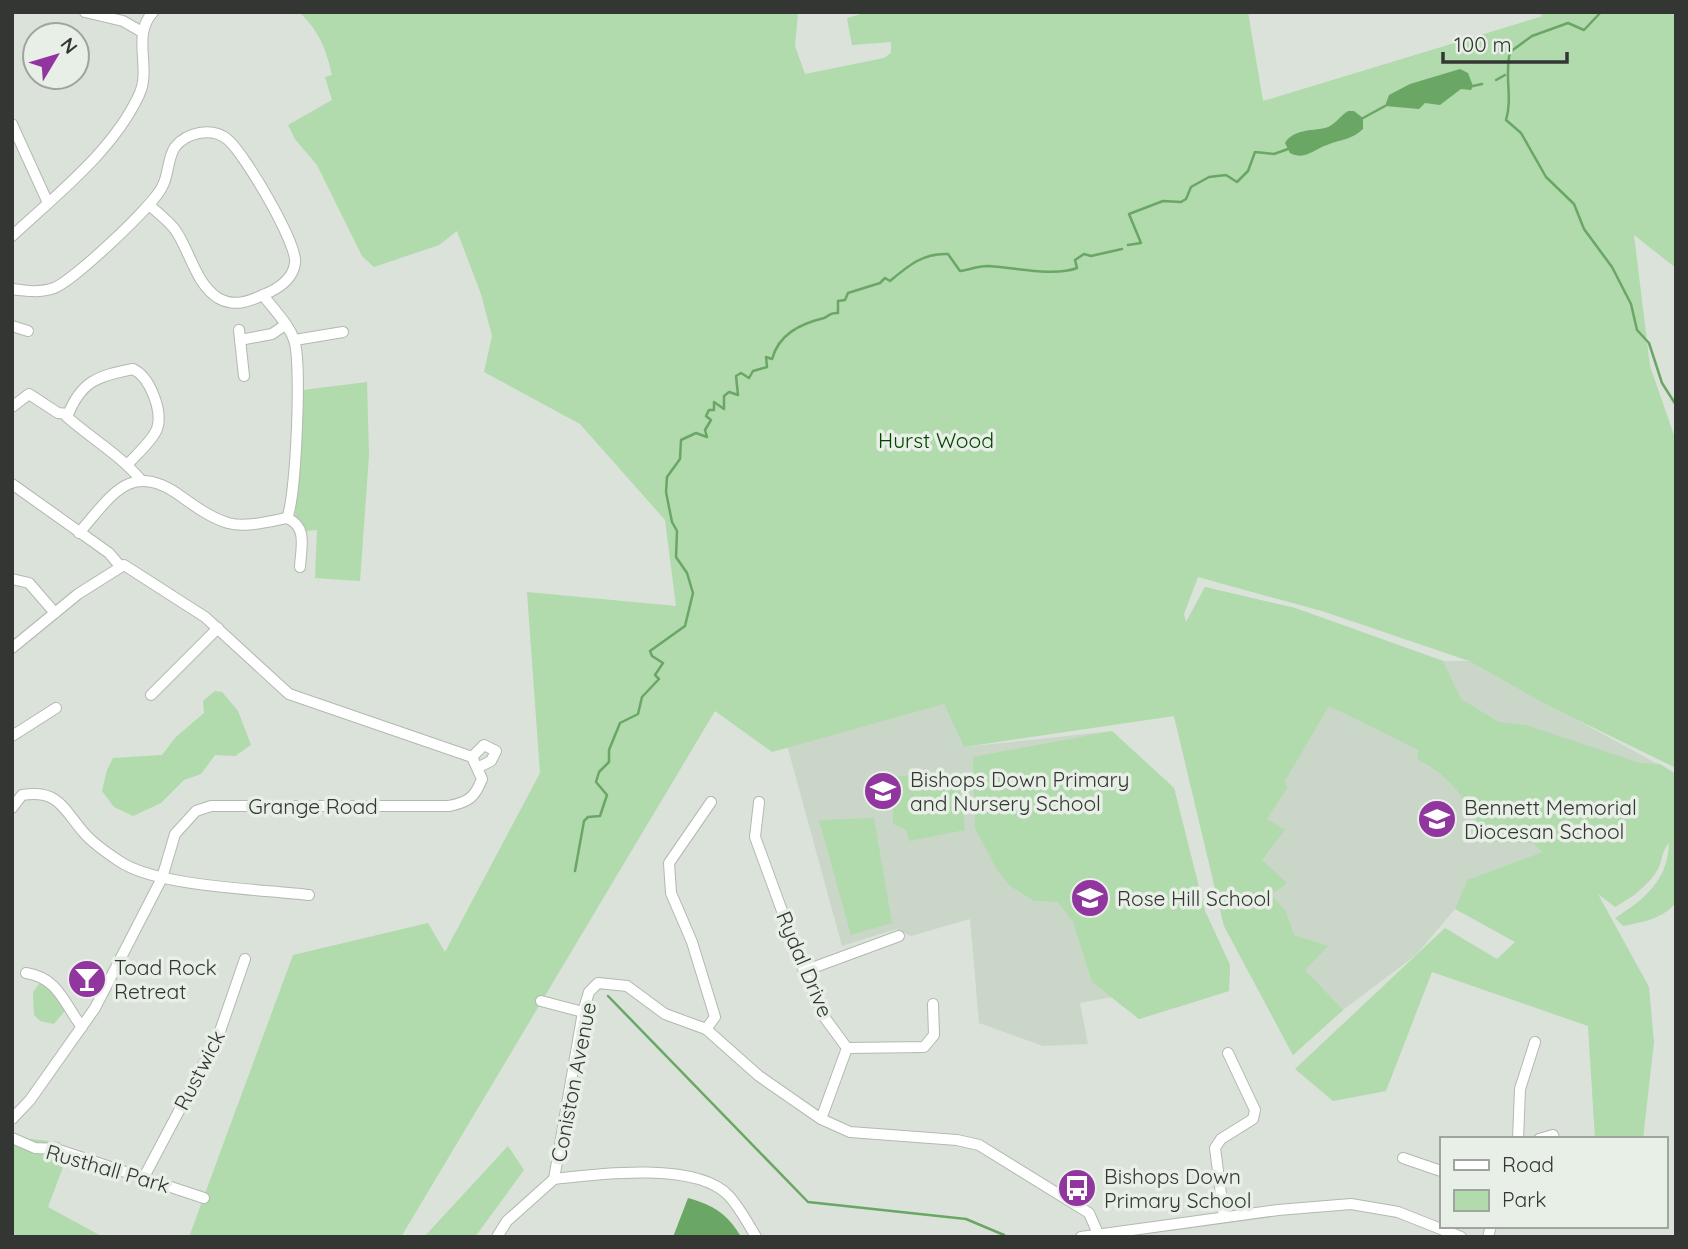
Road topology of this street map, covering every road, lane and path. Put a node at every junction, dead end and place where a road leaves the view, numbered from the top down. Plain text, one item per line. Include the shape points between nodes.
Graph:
1 (85, 12) edge
2 (125, 12) edge
3 (153, 12) edge
4 (110, 19) junction
5 (142, 32) junction
6 (14, 131) edge
7 (48, 203) junction
8 (149, 205) junction
9 (12, 236) edge
10 (12, 289) edge
11 (263, 295) junction
12 (285, 325) junction
13 (12, 326) edge
14 (28, 331) dead end
15 (343, 332) dead end
16 (295, 340) junction
17 (244, 376) dead end
18 (12, 407) edge
19 (68, 414) junction
20 (128, 464) junction
21 (140, 479) junction
22 (12, 484) edge
23 (287, 518) junction
24 (79, 533) junction
25 (120, 566) junction
26 (300, 567) dead end
27 (12, 579) edge
28 (55, 612) junction
29 (218, 628) junction
30 (12, 648) edge
31 (150, 695) dead end
32 (56, 708) dead end
33 (12, 736) edge
34 (472, 757) junction
35 (479, 767) junction
36 (711, 802) dead end
37 (759, 802) dead end
38 (12, 808) edge
39 (159, 882) junction
40 (309, 895) dead end
41 (899, 936) dead end
42 (245, 959) dead end
43 (804, 971) junction
44 (26, 973) dead end
45 (541, 1001) dead end
46 (933, 1004) dead end
47 (583, 1012) junction
48 (82, 1027) junction
49 (706, 1029) junction
50 (1535, 1042) dead end
51 (847, 1048) junction
52 (1228, 1053) dead end
53 (12, 1119) edge
54 (821, 1119) junction
55 (1518, 1137) edge
56 (12, 1138) edge
57 (1403, 1158) dead end
58 (1440, 1171) edge
59 (144, 1177) junction
60 (554, 1179) junction
61 (204, 1198) dead end
62 (1224, 1217) junction
63 (498, 1237) edge
64 (756, 1237) edge
65 (1081, 1237) edge
66 (1098, 1237) edge
67 (1461, 1237) edge

1 - 4 street
2 - 4 street
3 - 5 street
4 - 5 street via 133,24
5 - 7 street via 141,91 129,116
6 - 7 street
7 - 9 street
8 - 10 street via 64,283 42,291
8 - 11 street via 175,230 206,288 234,304
8 - 11 street via 163,186 173,150 181,141 203,132 216,132 227,139 295,252 289,278
11 - 12 street
12 - 16 street
12 - 17 street via 272,334 240,335
13 - 14 street
15 - 16 street
16 - 23 street via 293,485
18 - 19 street via 29,394 58,413
19 - 20 street via 93,440
19 - 20 street via 78,391 103,375 139,372 149,385 158,422
20 - 21 street
21 - 23 street via 172,489 205,513 231,524
21 - 24 street via 120,487
22 - 24 street, Grange Road
23 - 26 street via 296,522 302,533
24 - 25 street, Grange Road
25 - 28 street
25 - 29 street, Grange Road via 131,568
27 - 28 street via 29,583
28 - 30 street
29 - 31 street
29 - 34 street, Grange Road via 289,694
32 - 33 street
34 - 35 street
34 - 35 street, Grange Road via 484,745 496,751 491,761
35 - 39 street, Grange Road via 482,779 475,795 449,806 211,806 196,811 175,834
36 - 49 street via 669,863 671,893 715,1017
37 - 43 street, Rydal Drive via 755,836
38 - 39 street via 22,795 41,792 53,798 86,835 121,863
39 - 40 street
39 - 48 street
41 - 43 street
42 - 59 street, Rustwick via 218,1037
43 - 51 street, Rydal Drive via 825,1018
44 - 48 street via 55,986
45 - 47 street
46 - 51 street via 933,1035 924,1047
47 - 49 street, Coniston Avenue via 589,992 598,983 627,986 665,1014
47 - 60 street, Coniston Avenue
48 - 53 street
49 - 54 street, Coniston Avenue via 759,1076
50 - 55 street via 1520,1089
51 - 54 street
52 - 62 street via 1255,1110 1254,1119 1221,1139 1215,1148
54 - 66 street, Coniston Avenue via 850,1132 979,1145 1089,1213
56 - 59 street, Rusthall Park
57 - 58 street
59 - 61 street, Rusthall Park
60 - 63 street via 507,1221
60 - 64 street via 615,1171 693,1177 727,1194
62 - 66 street
62 - 67 street via 1350,1204 1398,1212
65 - 66 street

